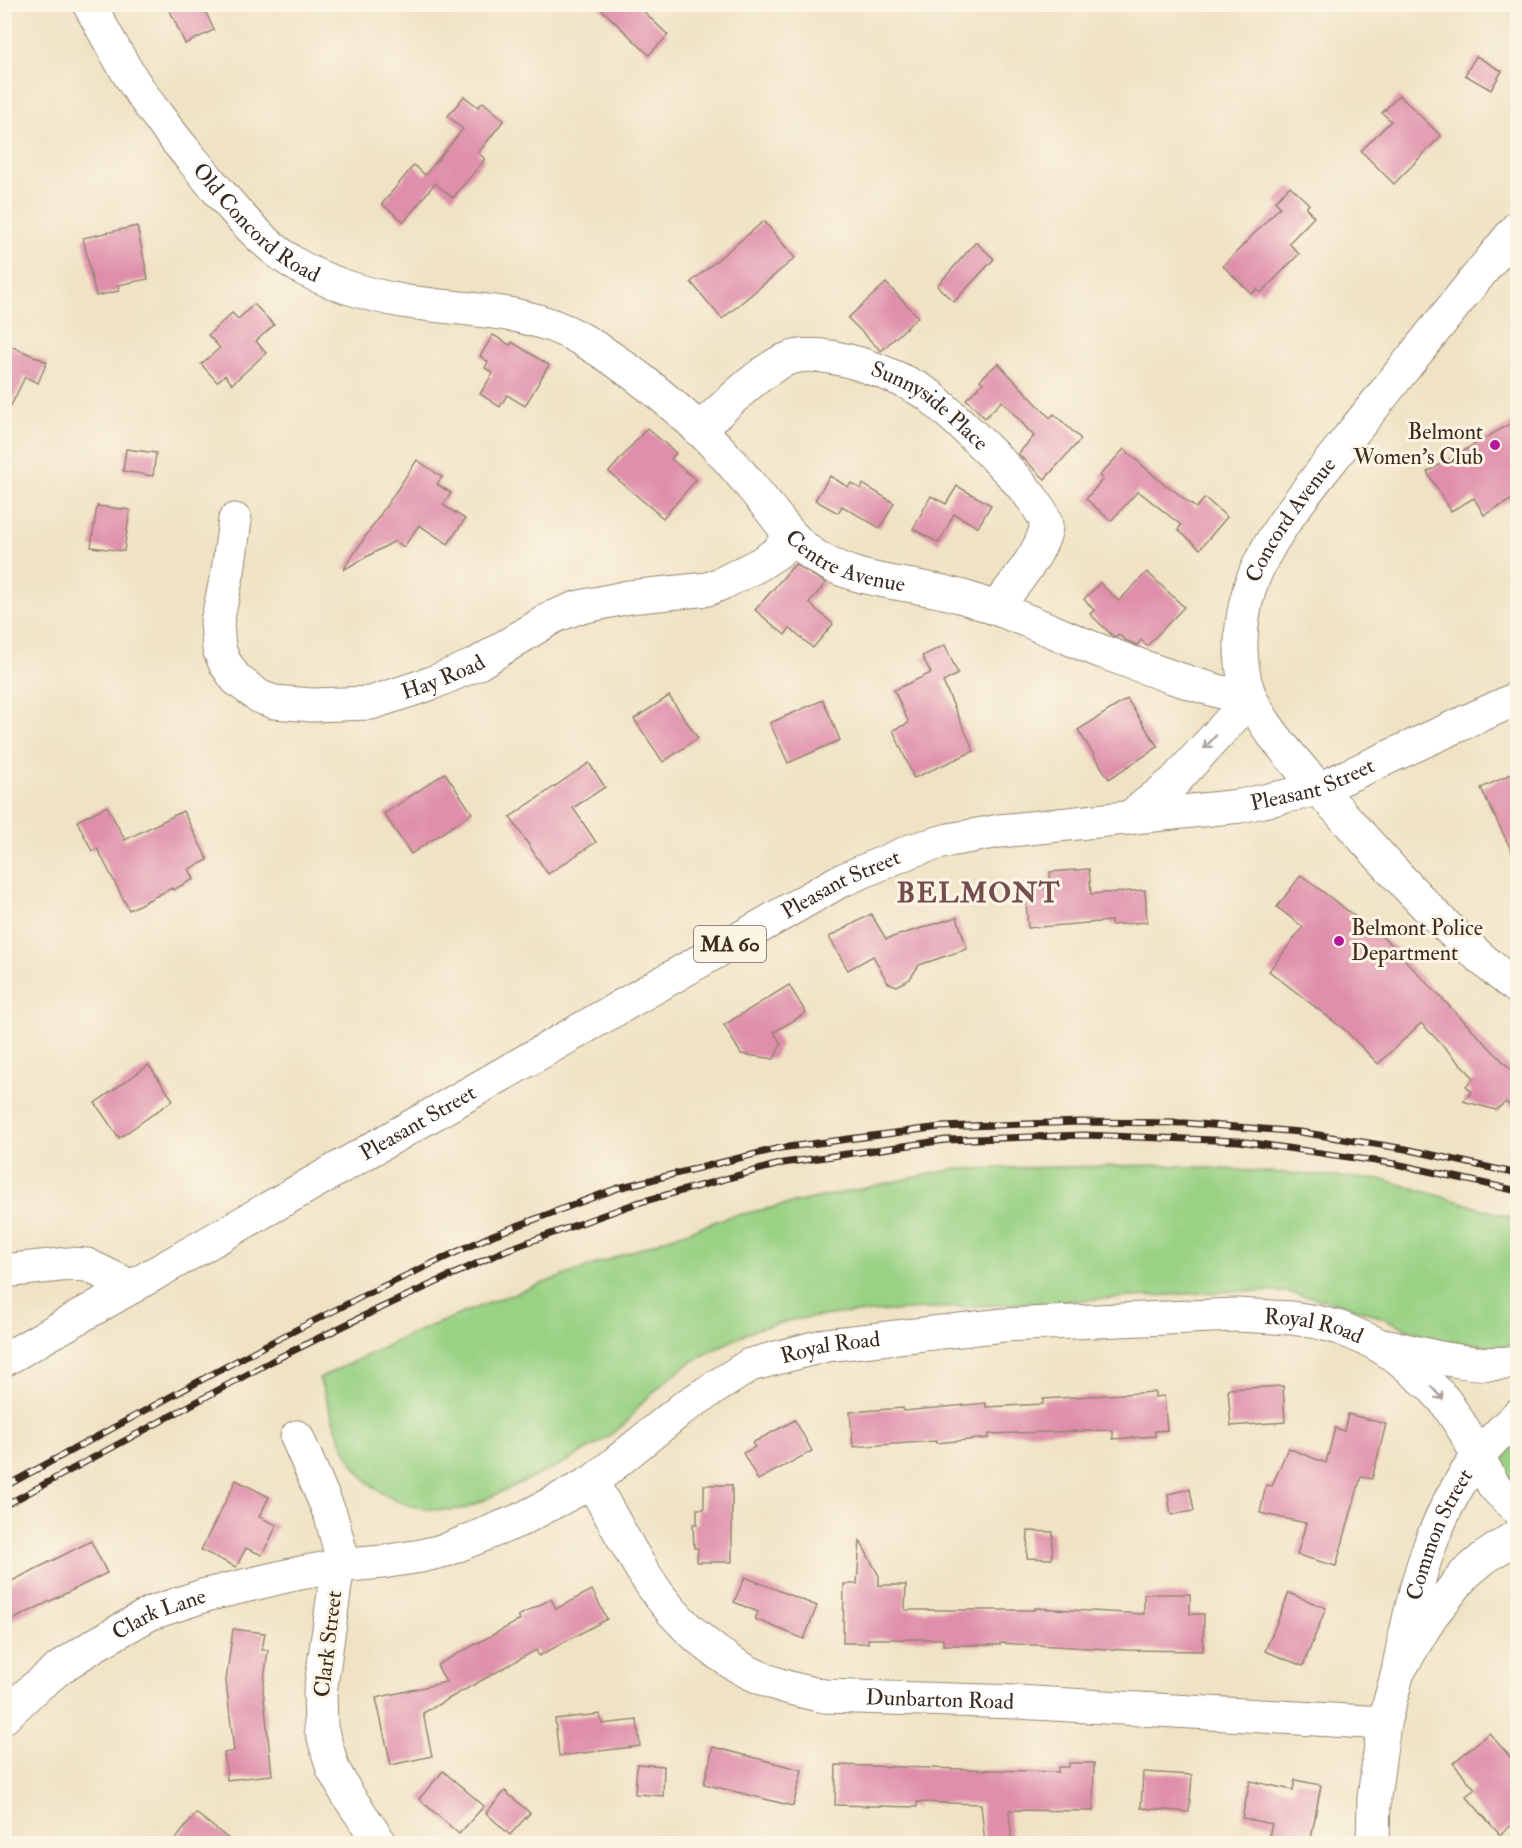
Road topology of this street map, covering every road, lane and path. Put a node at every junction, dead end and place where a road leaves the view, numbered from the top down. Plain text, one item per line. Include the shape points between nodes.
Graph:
1 (89, 4) edge
2 (1518, 227) edge
3 (508, 313) joint
4 (699, 430) junction
5 (235, 520) dead end
6 (790, 534) junction
7 (996, 608) junction
8 (1518, 698) edge
9 (1250, 699) junction
10 (1319, 789) junction
11 (1129, 819) junction
12 (1518, 988) edge
13 (4, 1271) edge
14 (132, 1287) junction
15 (1375, 1343) junction
16 (4, 1360) edge
17 (1518, 1362) edge
18 (1518, 1415) edge
19 (297, 1437) dead end
20 (1478, 1457) junction
21 (592, 1482) junction
22 (1518, 1510) edge
23 (1518, 1535) edge
24 (338, 1566) junction
25 (1398, 1672) junction
26 (4, 1717) edge
27 (1384, 1723) junction
28 (381, 1844) edge
29 (1373, 1844) edge

1 - 3 street, Old Concord Road via 158,118 251,229 285,258 326,279 398,300
2 - 9 street, Concord Avenue via 1309,489 1264,555 1242,622 1243,661
3 - 4 street, Centre Avenue via 583,340 633,374
4 - 6 street, Centre Avenue
4 - 7 street, Sunnyside Place via 767,371 785,359 805,355 824,356 882,372 919,389 981,441 1046,519 1035,555
5 - 6 street, Hay Road via 217,622 217,638 225,663 236,680 260,697 312,705 371,703 432,682 477,664 553,617 576,608 629,597 708,589 744,574 778,552
6 - 7 street, Centre Avenue via 809,552 848,571
7 - 9 street, Centre Avenue via 1205,688
8 - 10 street, Pleasant Street / MA 60
9 - 10 street, Concord Avenue
9 -> 11 street via 1174,782
10 - 11 street, Pleasant Street / MA 60 via 1240,806
10 - 12 street, Concord Avenue via 1468,947
11 - 14 street, Pleasant Street / MA 60 via 1000,831 949,840 913,850 838,882
13 - 14 street via 87,1265
14 - 16 street, Pleasant Street / MA 60
15 - 17 street, Royal Road via 1458,1360
15 -> 20 street, Royal Road via 1397,1357 1445,1401
15 - 21 street, Royal Road via 1317,1322 1236,1315 1004,1325 826,1345 750,1365 683,1408
18 - 20 street, Common Street
19 - 24 street, Clark Street via 331,1516 340,1550
20 - 22 street, Royal Road via 1494,1486
20 - 25 street, Common Street via 1457,1487 1430,1544 1412,1601
21 - 24 street, Royal Road via 520,1520 446,1550
21 - 27 street, Dunbarton Road via 650,1583 695,1636 741,1669 796,1690 824,1696 1017,1702
23 - 25 street, Common Street via 1464,1575 1431,1616
24 - 26 street, Clark Lane via 206,1595 152,1614 61,1667
24 - 28 street, Clark Street via 320,1693 321,1728 333,1769
25 - 27 street, Common Street
27 - 29 street, Common Street via 1374,1797

